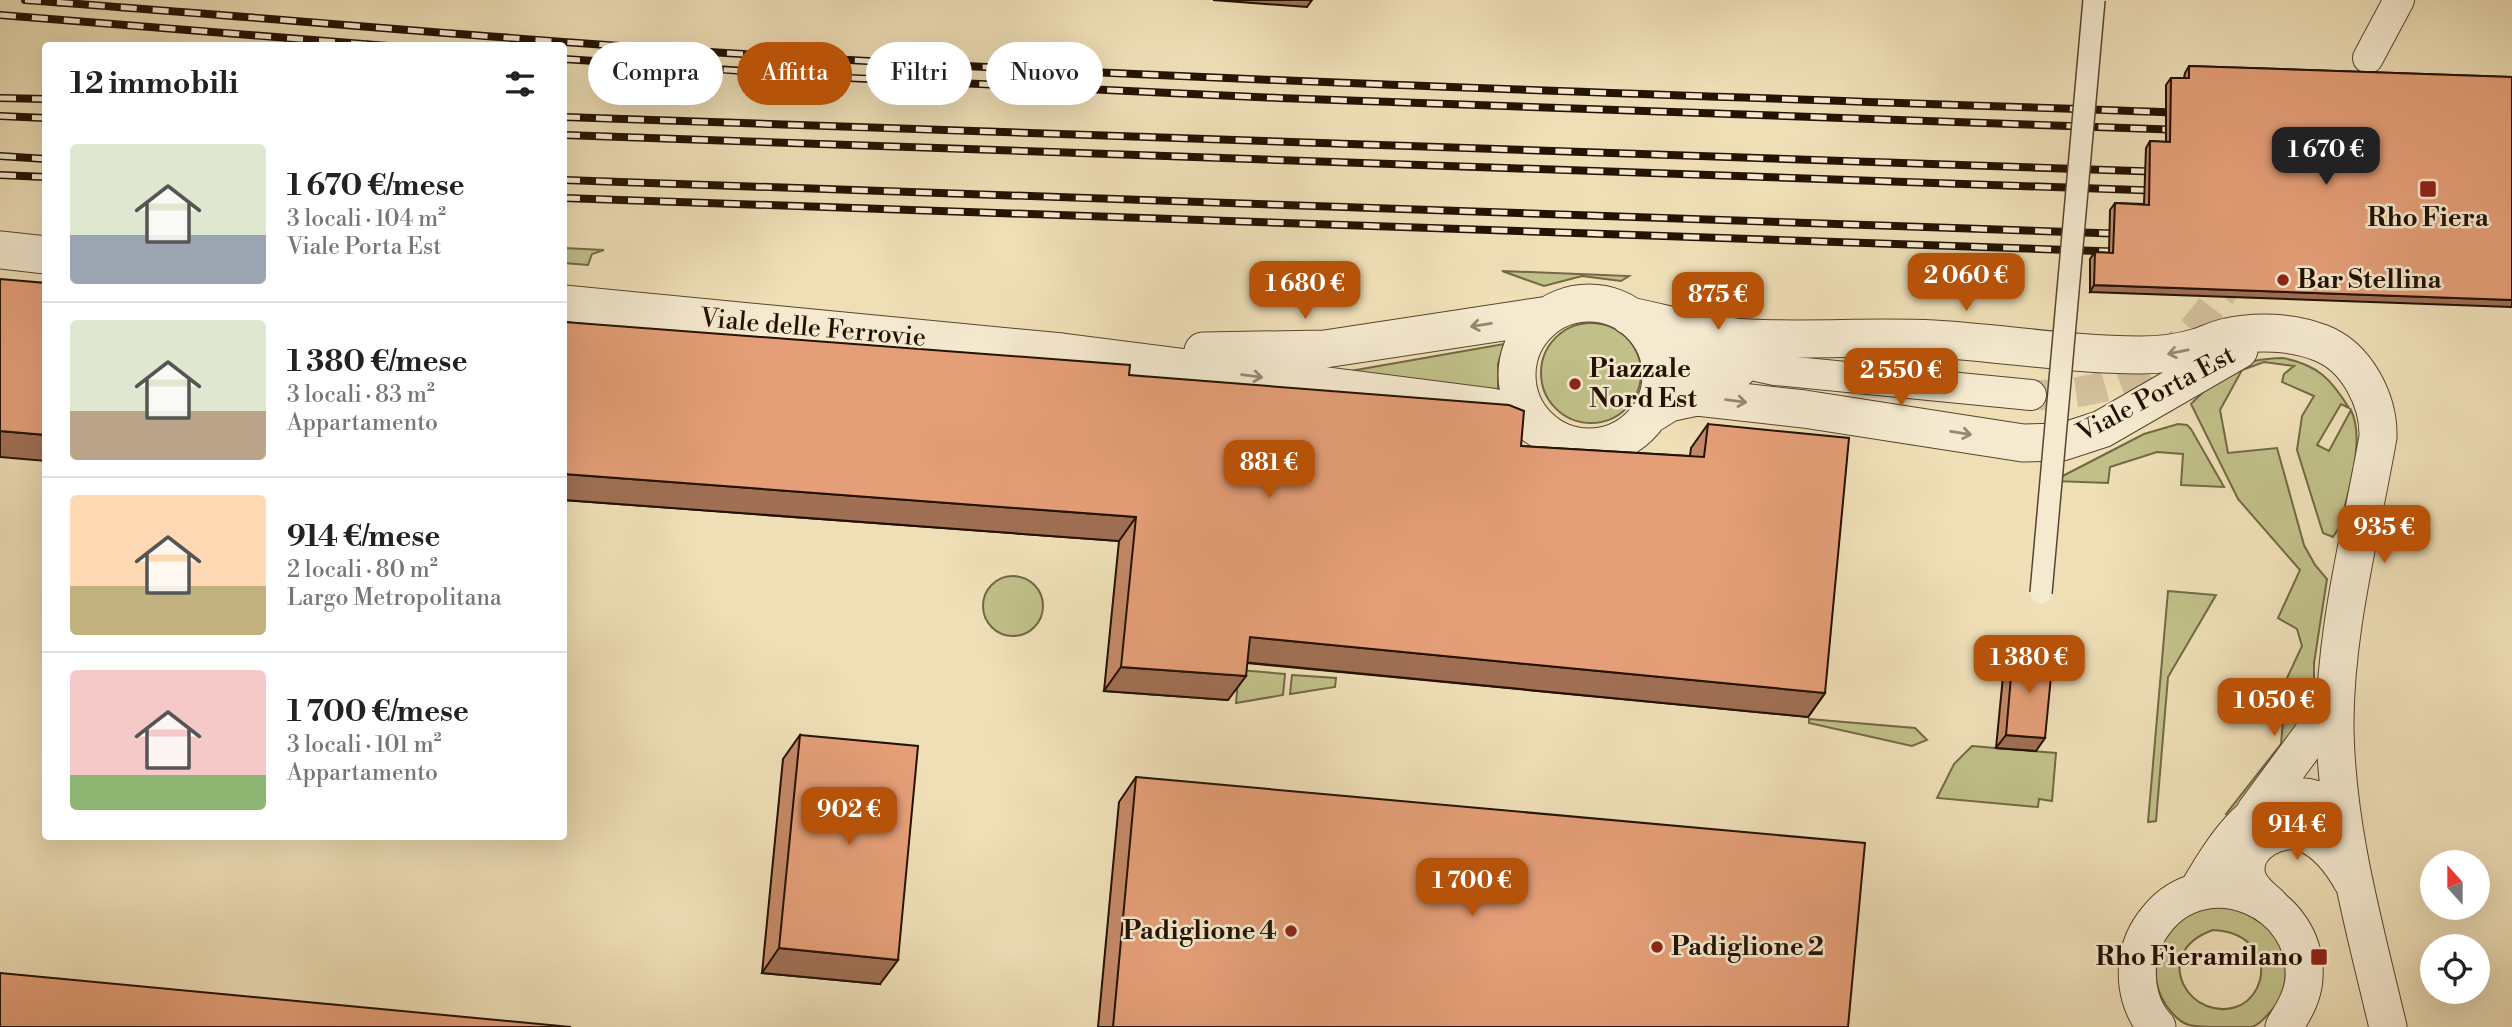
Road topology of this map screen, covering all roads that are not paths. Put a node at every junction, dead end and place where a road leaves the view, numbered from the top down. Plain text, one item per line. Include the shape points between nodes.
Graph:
1 (2094, 0) edge
2 (2399, 0) edge
3 (2368, 58) dead end
4 (0, 250) edge
5 (42, 255) edge
6 (567, 304) edge
7 (1549, 315) junction
8 (1637, 323) junction
9 (2293, 335) junction
10 (1062, 352) junction
11 (1775, 370) junction
12 (2031, 395) tunnel mouth
13 (1653, 406) junction
14 (1544, 432) junction
15 (2042, 593) dead end
16 (2338, 677) junction
17 (2250, 819) junction
18 (2344, 828) junction
19 (2353, 883) junction
20 (2197, 892) junction
21 (2272, 906) junction
22 (2157, 1027) edge
23 (2284, 1027) edge
24 (2388, 1027) edge

1 - 15 street, bridge
2 - 3 street
4 - 5 street
6 - 10 street, Viale delle Ferrovie
7 - 8 street via 1590,303 1610,306
7 -> 10 street, Viale delle Ferrovie via 1325,349
7 - 14 street via 1524,343 1516,379 1528,415
9 -> 8 street, Viale Porta Est via 2246,334 2179,352 2138,355 1936,339 1749,338
8 - 11 street via 1678,349
8 - 13 street via 1658,355 1661,382
13 -> 9 street, Viale Porta Est via 1697,397 2023,443 2062,442 2102,429 2239,349
9 - 16 street, Viale Porta Est via 2323,344 2350,365 2370,395 2379,422
10 -> 14 street, Viale delle Ferrovie via 1492,407
11 - 12 street
11 - 13 street via 1686,377 1667,386
13 - 14 street via 1632,433 1611,444 1588,448 1564,443
16 - 17 street via 2326,714
16 - 18 street, Viale Porta Est via 2335,731
17 - 18 street via 2280,800 2302,797 2329,807
17 - 20 street
18 - 19 street, Viale Porta Est
19 - 21 street via 2338,859 2310,835 2296,830 2278,832 2256,847 2246,874 2255,891
19 - 24 street, Viale Porta Est
20 - 21 street via 2231,890
20 - 22 street via 2163,911 2139,951 2136,977 2141,1002
21 - 23 street via 2291,927 2302,951 2304,979 2298,1006

